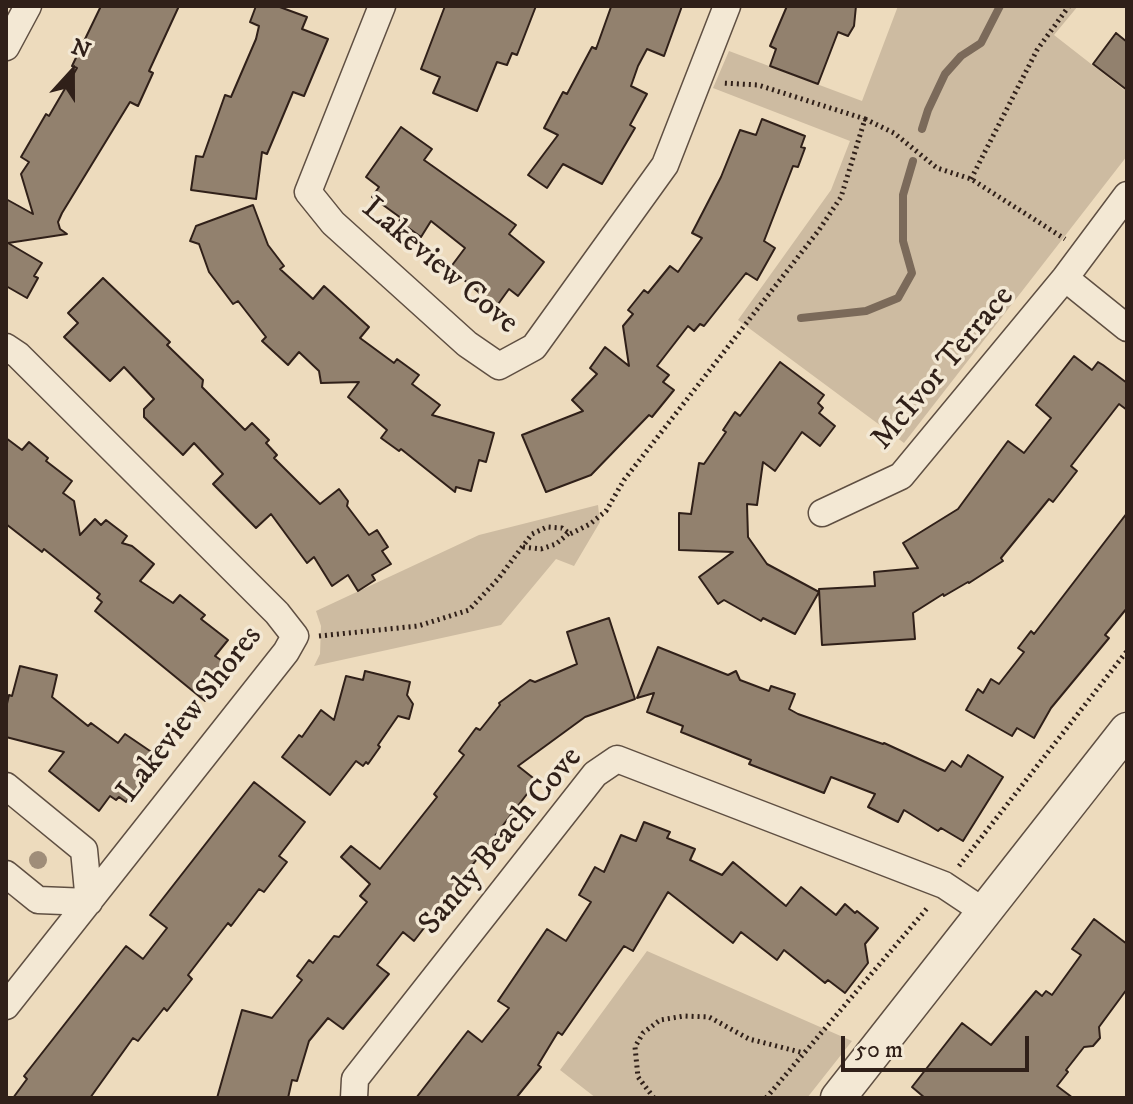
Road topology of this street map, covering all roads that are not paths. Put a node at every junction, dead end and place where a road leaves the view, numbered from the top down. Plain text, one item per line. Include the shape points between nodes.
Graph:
1 (28, 6) edge
2 (382, 6) edge
3 (727, 6) edge
4 (6, 47) edge
5 (1127, 195) edge
6 (1065, 278) junction
7 (1127, 328) edge
8 (6, 347) edge
9 (822, 513) dead end
10 (1127, 730) edge
11 (6, 786) edge
12 (6, 874) edge
13 (89, 902) junction
14 (983, 911) junction
15 (6, 1006) edge
16 (354, 1098) edge
17 (838, 1098) edge

1 - 4 street
2 - 3 street, Lakeview Cove via 308,192 333,223 467,344 499,366 534,347 665,165
5 - 6 street, McIvor Terrace
6 - 7 street
6 - 9 street, McIvor Terrace via 901,476
8 - 13 street, Lakeview Shores via 295,636
10 - 14 street
11 - 13 street via 84,850
12 - 13 street via 38,900
13 - 15 street, Lakeview Shores
14 - 16 street, Sandy Beach Cove via 944,885 617,759 595,774 355,1079
14 - 17 street

